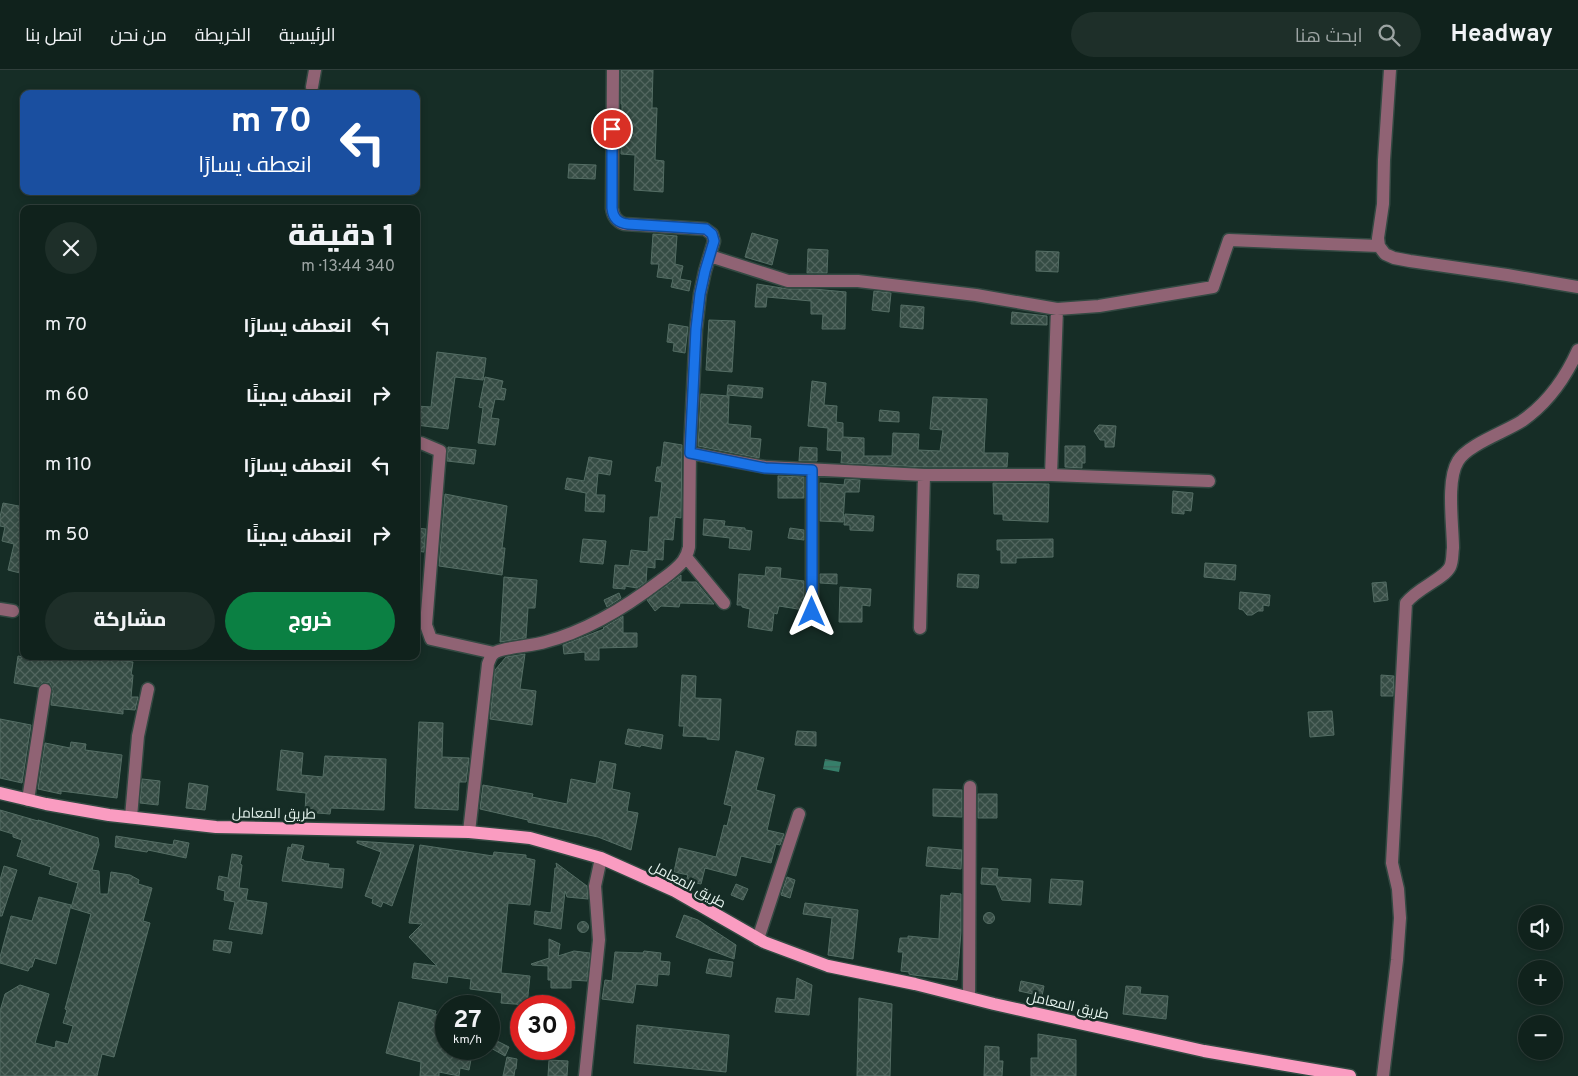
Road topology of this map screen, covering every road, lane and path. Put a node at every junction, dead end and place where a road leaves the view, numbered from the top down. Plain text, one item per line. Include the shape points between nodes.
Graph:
1 (315, 70) edge
2 (613, 70) edge
3 (1390, 70) edge
4 (312, 87) dead end
5 (1379, 246) junction
6 (710, 256) junction
7 (1578, 287) edge
8 (1057, 309) junction
9 (1578, 350) edge
10 (420, 443) edge
11 (690, 453) junction
12 (812, 470) junction
13 (924, 475) junction
14 (1052, 475) junction
15 (1209, 481) dead end
16 (686, 557) junction
17 (724, 603) dead end
18 (0, 609) edge
19 (14, 611) dead end
20 (812, 612) dead end
21 (920, 628) dead end
22 (494, 653) junction
23 (148, 689) dead end
24 (45, 690) dead end
25 (970, 787) dead end
26 (0, 794) edge
27 (28, 800) junction
28 (799, 814) dead end
29 (131, 817) junction
30 (469, 832) junction
31 (601, 858) junction
32 (758, 939) junction
33 (969, 997) junction
34 (585, 1076) edge
35 (1350, 1076) edge
36 (1383, 1076) edge

1 - 4 street
2 - 6 street via 614,216 624,224 706,229 714,237
3 - 5 street
5 - 7 street via 1394,258
5 - 8 street via 1229,240 1213,288 1099,306
6 - 8 street via 788,281 858,281 976,295
6 - 11 street via 697,320
8 - 14 street
9 - 36 street via 1560,384 1542,405 1521,421 1472,448 1458,461 1451,486 1453,533 1450,568 1406,603 1392,863 1400,918
10 - 22 street via 440,451 426,625 431,639
11 - 12 street via 765,468
11 - 16 street via 690,542
12 - 13 street
12 - 20 street
13 - 14 street
13 - 21 street
14 - 15 street
16 - 17 street
16 - 22 street via 650,589 586,627 543,643
18 - 19 street
22 - 30 street via 488,664
23 - 29 street via 138,736
24 - 27 street
25 - 33 street
26 - 27 main road, طريق المعامل
27 - 29 main road, طريق المعامل
28 - 32 street
29 - 30 main road, طريق المعامل via 216,827
30 - 31 main road, طريق المعامل via 530,838
31 - 32 main road, طريق المعامل via 675,890
31 - 34 street via 595,886 599,940
32 - 33 main road, طريق المعامل via 828,966
33 - 35 main road, طريق المعامل via 1204,1051

